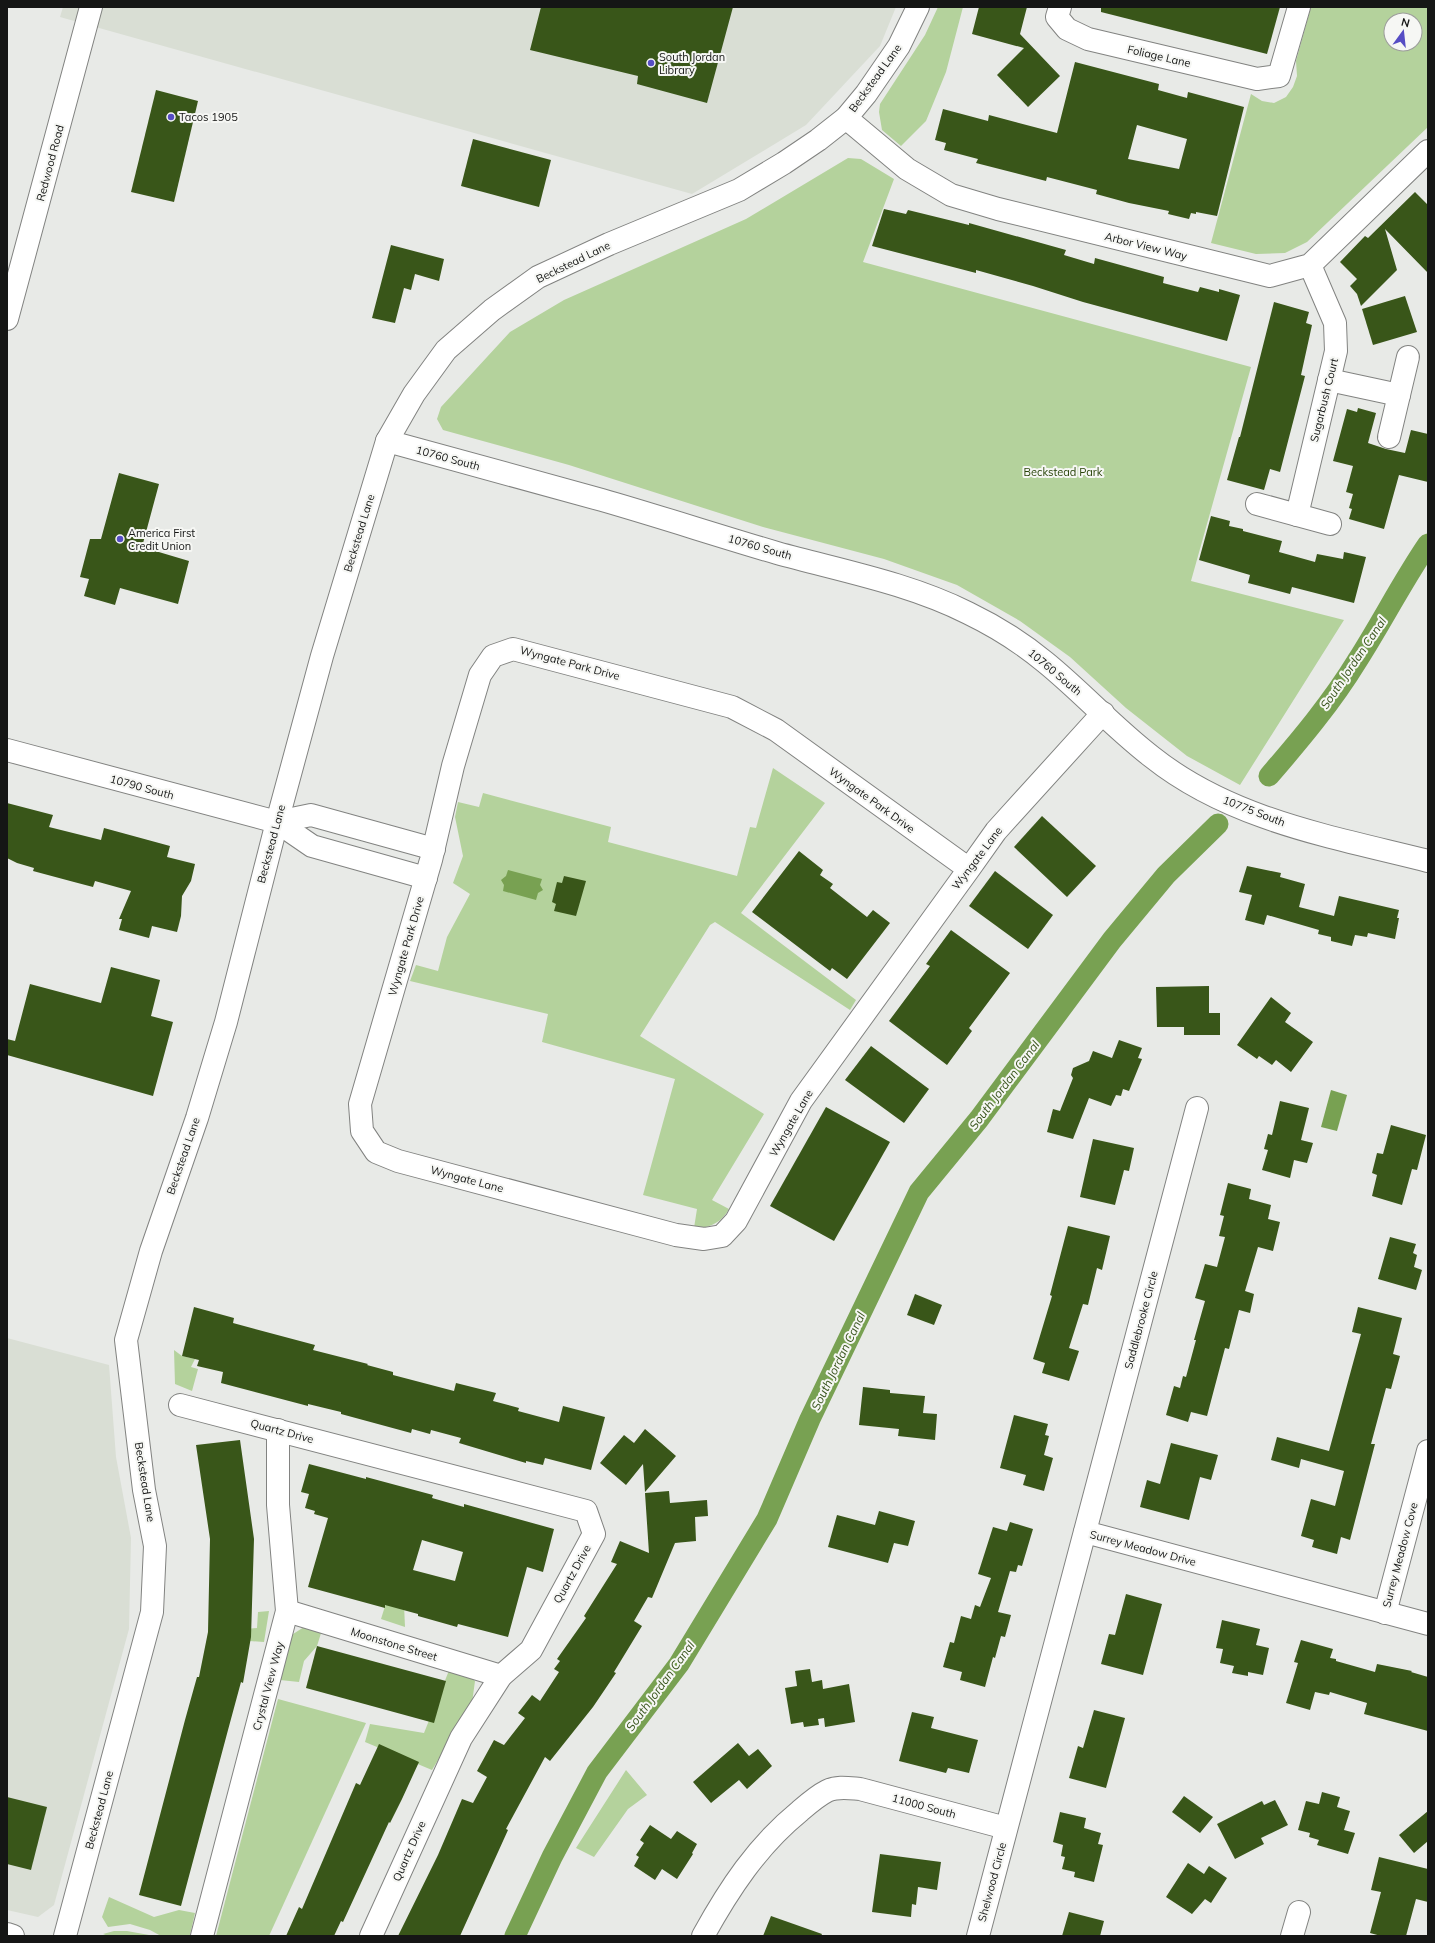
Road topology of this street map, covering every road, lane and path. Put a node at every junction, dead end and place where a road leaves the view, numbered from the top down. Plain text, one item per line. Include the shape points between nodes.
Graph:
1 (91, 7) edge
2 (918, 7) edge
3 (1060, 7) edge
4 (1299, 7) edge
5 (846, 118) junction
6 (1424, 162) edge
7 (1310, 264) junction
8 (7, 319) edge
9 (1408, 357) dead end
10 (1329, 380) junction
11 (1399, 395) junction
12 (1389, 437) dead end
13 (387, 441) junction
14 (1257, 504) dead end
15 (1297, 515) junction
16 (1330, 524) dead end
17 (1103, 713) junction
18 (7, 750) edge
19 (277, 822) junction
20 (434, 849) junction
21 (1428, 861) edge
22 (969, 869) junction
23 (426, 878) junction
24 (1198, 1108) dead end
25 (362, 1131) joint
26 (180, 1405) dead end
27 (278, 1430) junction
28 (1428, 1451) edge
29 (1085, 1532) junction
30 (287, 1611) junction
31 (1385, 1613) junction
32 (1428, 1624) edge
33 (501, 1676) junction
34 (1006, 1828) junction
35 (1299, 1912) dead end
36 (7, 1934) edge
37 (13, 1936) edge
38 (65, 1936) edge
39 (202, 1936) edge
40 (371, 1936) edge
41 (702, 1936) edge
42 (978, 1936) edge
43 (1292, 1936) edge

1 - 8 street, Redwood Road
2 - 5 street, Beckstead Lane via 899,46
3 - 4 street, Foliage Lane via 1057,17 1067,30 1088,39 1257,79 1279,76
5 - 7 street, Arbor View Way via 907,169 951,195 998,209 1270,276
5 - 13 street, Beckstead Lane via 784,163 739,190 608,244 526,285 492,310 446,350 414,394
6 - 7 street, Arbor View Way
7 - 10 street, Sugarbush Court via 1335,323 1336,351
9 - 11 street
10 - 11 street
10 - 15 street, Sugarbush Court
11 - 12 street
13 - 17 street, 10760 South via 887,582 928,596 968,613 1006,634 1044,660
13 - 19 street, Beckstead Lane via 322,656
14 - 15 street
15 - 16 street
17 - 21 street, 10775 South via 1152,757 1177,775 1231,804 1295,827
17 - 22 street, Wyngate Lane via 996,831
18 - 19 street, 10790 South
19 - 20 street, 10790 South via 311,815
19 - 23 street, 10790 South via 312,846
19 - 38 street, Beckstead Lane via 213,1065 151,1251 126,1340 144,1490 155,1546 152,1612
20 - 22 street, Wyngate Park Drive via 452,766 480,675 493,656 513,649 732,706 776,730
20 - 23 street, Wyngate Park Drive
22 - 25 street, Wyngate Lane via 801,1101 736,1221 722,1236 704,1239 676,1235 398,1161 376,1152
23 - 25 street, Wyngate Park Drive via 360,1104
24 - 29 street, Saddlebrooke Circle
26 - 27 street, Quartz Drive
27 - 30 street, Crystal View Way via 278,1505
27 - 33 street, Quartz Drive via 586,1511 594,1534 530,1650
28 - 31 street, Surrey Meadow Cove
29 - 31 street, Surrey Meadow Drive
29 - 34 street, Surrey Meadow Drive
30 - 33 street, Moonstone Street
30 - 39 street, Crystal View Way
31 - 32 street, Surrey Meadow Drive
33 - 40 street, Quartz Drive via 461,1738
34 - 41 street, 11000 South via 860,1789 840,1787 827,1791 783,1825 752,1858 724,1897
34 - 42 street, Shelwood Circle
35 - 43 street
36 - 37 street

